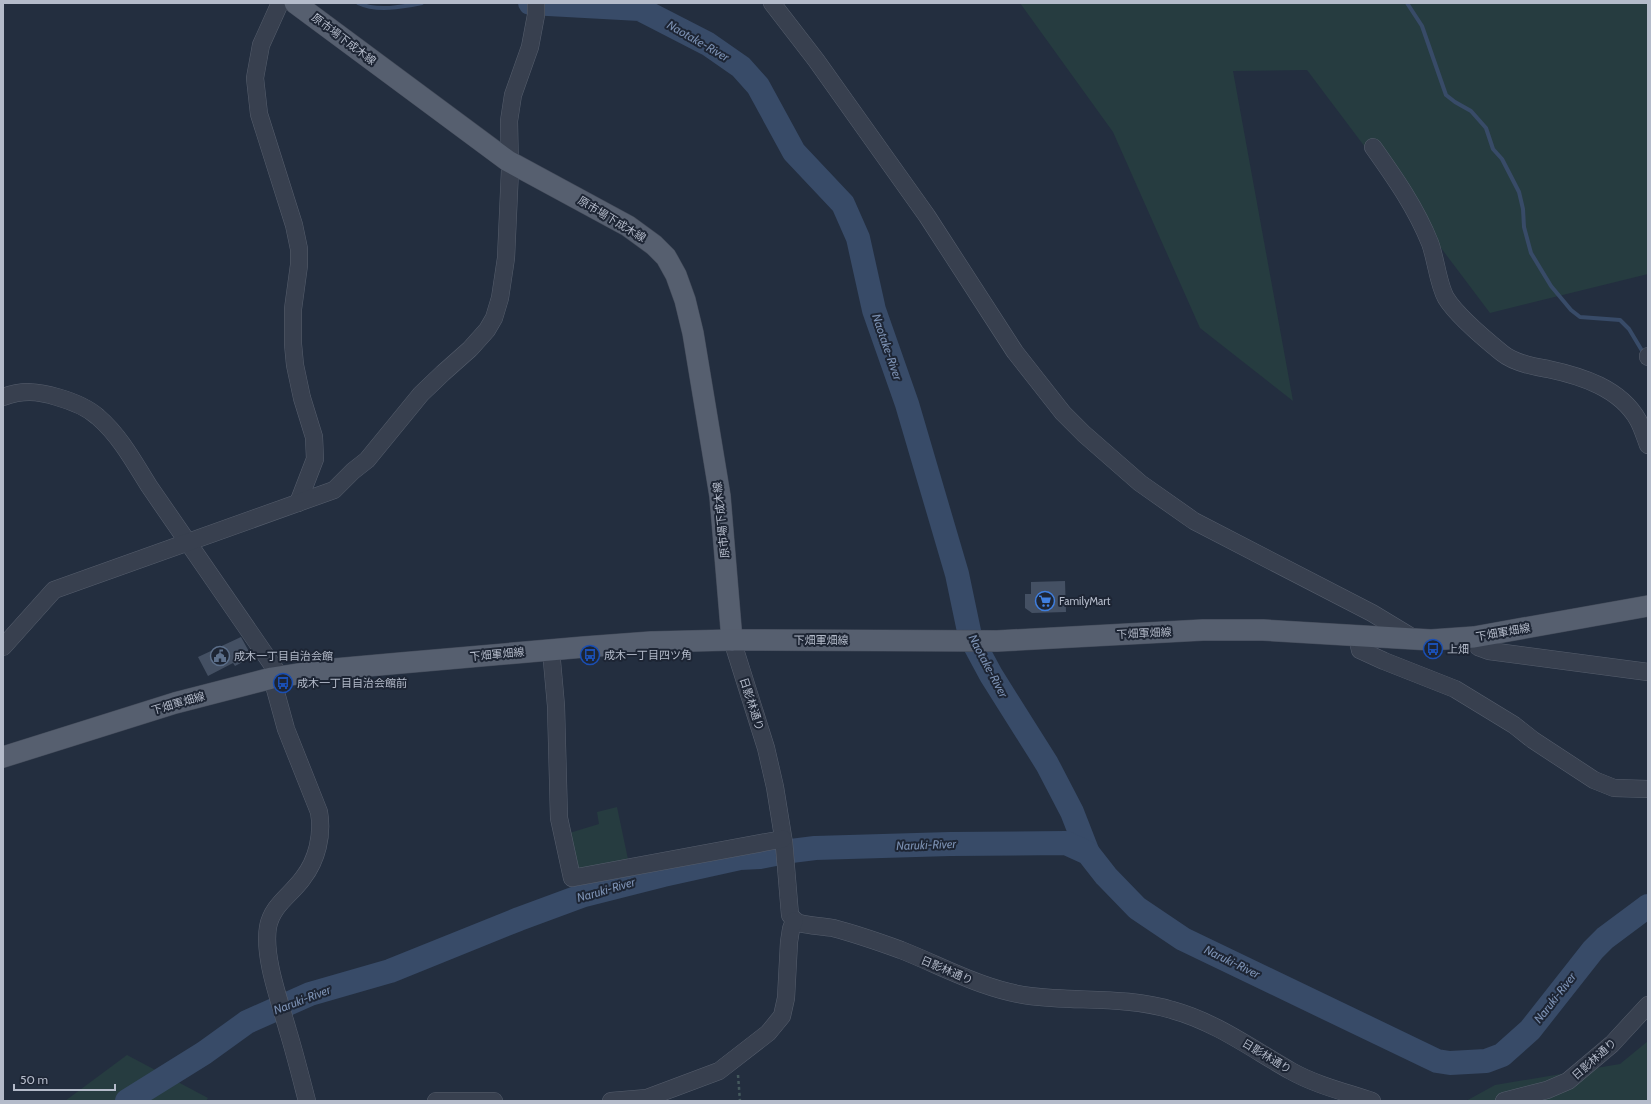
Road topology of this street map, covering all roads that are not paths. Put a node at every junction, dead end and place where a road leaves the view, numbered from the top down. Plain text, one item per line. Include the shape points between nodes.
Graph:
1 (280, 3) edge
2 (295, 3) edge
3 (772, 3) edge
4 (536, 9) edge
5 (1374, 147) dead end
6 (508, 161) junction
7 (3, 397) edge
8 (1648, 445) edge
9 (298, 503) junction
10 (187, 542) junction
11 (1648, 606) edge
12 (1357, 636) junction
13 (1474, 637) junction
14 (732, 640) junction
15 (1415, 640) junction
16 (3, 647) edge
17 (551, 650) junction
18 (1648, 672) edge
19 (276, 677) junction
20 (3, 757) edge
21 (1648, 789) edge
22 (783, 841) junction
23 (794, 921) junction
24 (1648, 1005) edge
25 (308, 1101) edge
26 (436, 1101) edge
27 (494, 1101) edge
28 (611, 1101) edge
29 (1372, 1101) edge
30 (1504, 1101) edge

1 - 9 street via 261,44 255,78 259,114 294,225 299,249 293,309 293,344 302,398 314,437 315,459
2 - 6 main road, 原市場下成木線
3 - 15 street via 816,60 926,216 1023,364 1084,434 1140,483 1194,521 1372,614
4 - 6 street via 530,48 513,95 509,121
5 - 8 street via 1418,216 1431,245 1446,298 1461,316 1504,355 1533,366 1570,374 1603,387 1624,402 1638,419
6 - 9 street via 510,170 506,258 500,298 487,330 421,394 367,460 334,490
6 - 14 main road, 原市場下成木線 via 642,235 666,257 676,276 693,333 720,496
7 - 10 street via 17,392 40,392 73,402 97,416 130,454 148,486
9 - 10 street
10 - 16 street via 54,590
10 - 19 street
11 - 13 main road, 下畑軍畑線
12 - 14 main road, 下畑軍畑線 via 1263,630 1203,630 997,641
12 - 15 main road, 下畑軍畑線
12 - 21 street via 1360,650 1455,689 1514,725 1594,780 1614,788
13 - 15 main road, 下畑軍畑線
13 - 18 street via 1478,647 1489,652
14 - 17 main road, 下畑軍畑線 via 651,642
14 - 22 street, 日影林通り via 766,748
17 - 19 main road, 下畑軍畑線
17 - 22 street via 556,706 559,818 572,878
19 - 20 main road, 下畑軍畑線 via 175,703
19 - 25 street via 286,729 321,823 318,848 308,870 303,879 281,901 268,927 268,953 277,994
22 - 23 street, 日影林通り via 790,915
23 - 28 street via 790,935 786,998 782,1016 768,1033 719,1071 647,1098
23 - 29 street, 日影林通り via 834,928 900,950 1003,992 1054,998 1123,1001 1173,1010 1220,1029 1291,1072
24 - 30 street, 日影林通り via 1612,1044 1568,1081 1547,1090
26 - 27 street

